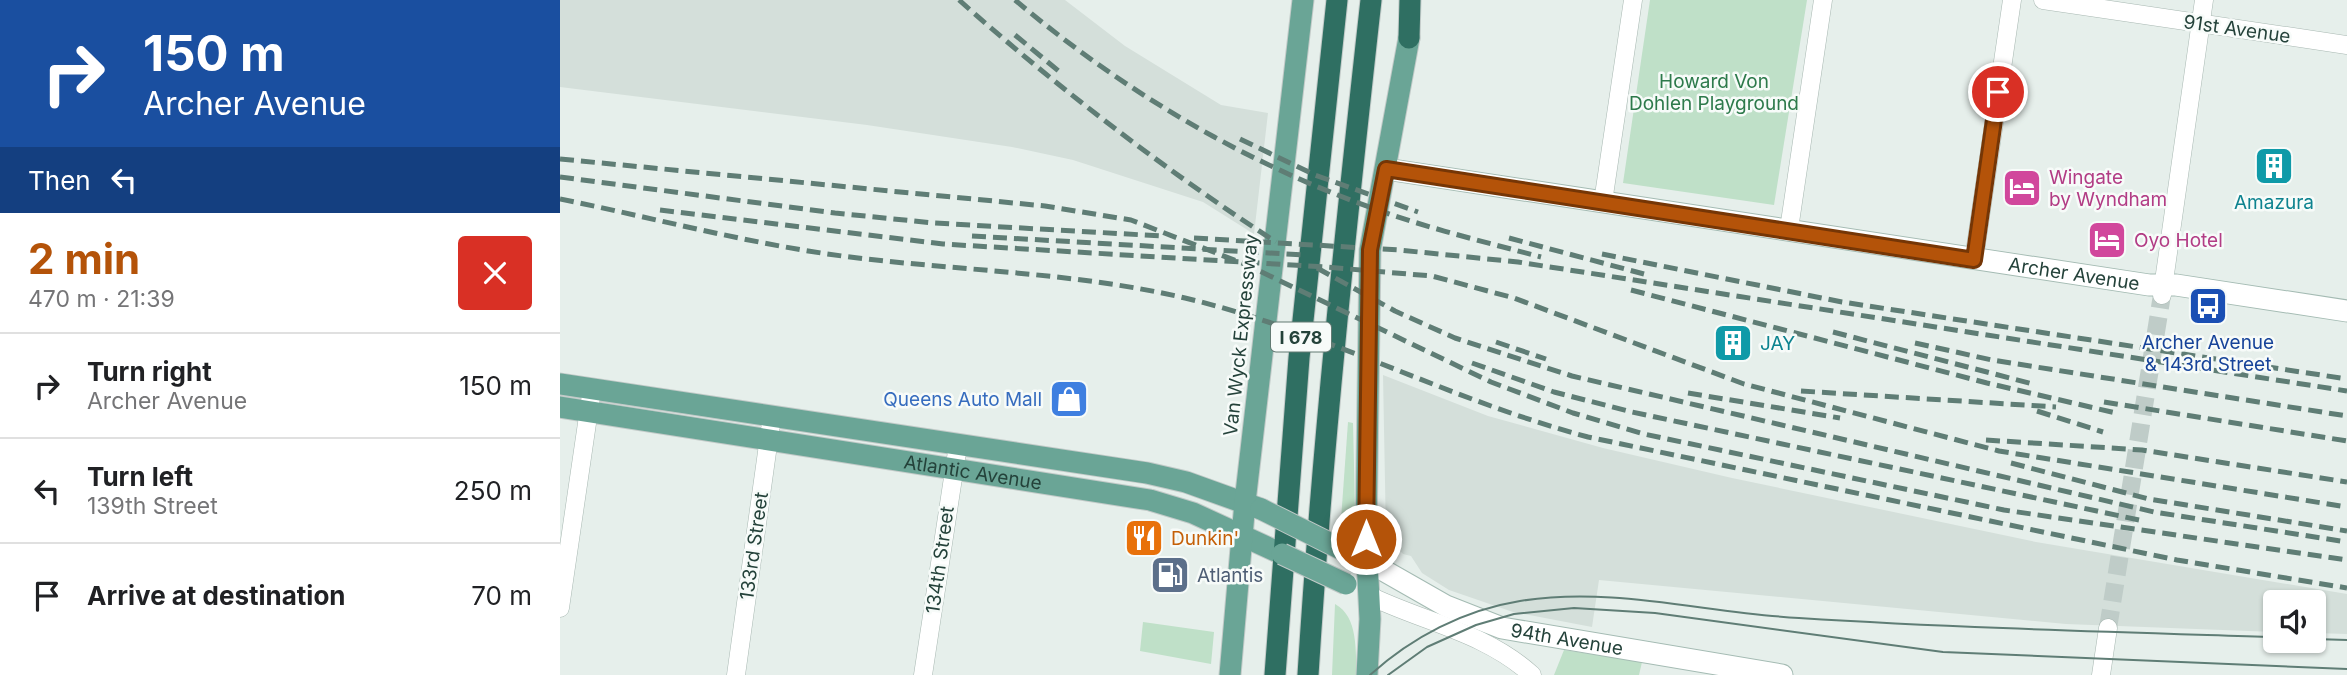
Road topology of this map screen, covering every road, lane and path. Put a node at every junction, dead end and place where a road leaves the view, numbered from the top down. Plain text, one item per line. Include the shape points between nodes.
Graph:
1 (1303, 0) edge
2 (1337, 0) edge
3 (1371, 0) edge
4 (1410, 0) edge
5 (1416, 0) edge
6 (1633, 0) edge
7 (1823, 0) edge
8 (2012, 0) edge
9 (2043, 0) edge
10 (2204, 0) edge
11 (2201, 23) junction
12 (1409, 38) junction
13 (2347, 45) edge
14 (1386, 169) junction
15 (1603, 202) junction
16 (1789, 229) junction
17 (1974, 260) junction
18 (2163, 290) junction
19 (2347, 312) edge
20 (560, 384) edge
21 (592, 389) junction
22 (560, 407) edge
23 (589, 412) junction
24 (772, 416) junction
25 (769, 439) junction
26 (958, 445) junction
27 (954, 468) junction
28 (1253, 506) junction
29 (1251, 539) junction
30 (1358, 557) junction
31 (1368, 595) junction
32 (560, 608) edge
33 (2108, 628) tunnel mouth
34 (1724, 670) edge
35 (736, 675) edge
36 (923, 675) edge
37 (1230, 675) edge
38 (1275, 675) edge
39 (1308, 675) edge
40 (1367, 675) edge
41 (1532, 675) edge
42 (1782, 675) edge
43 (2101, 675) edge

1 - 28 main road, Van Wyck Expressway
2 - 38 highway, I 678 via 1299,358
3 - 39 highway, I 678 via 1335,315
4 - 12 highway
5 - 12 street
6 - 15 street
7 - 16 street
8 - 17 street
9 - 11 street, 91st Avenue
10 - 11 street
11 - 13 street, 91st Avenue
11 - 18 street
12 - 14 main road
14 - 15 street, Archer Avenue
14 - 30 main road via 1370,250
15 - 16 street, Archer Avenue
16 - 17 street, Archer Avenue
17 - 18 street, Archer Avenue
18 - 19 street, Archer Avenue
20 - 21 main road, Atlantic Avenue
21 - 23 street
21 - 24 main road, Atlantic Avenue
22 - 23 main road, Atlantic Avenue
23 - 25 main road, Atlantic Avenue
23 - 32 street
24 - 25 street, 133rd Street
24 - 26 main road, Atlantic Avenue
25 - 27 main road, Atlantic Avenue
25 - 35 street, 133rd Street
26 - 27 street, 134th Street
26 - 28 main road, Atlantic Avenue via 1167,477
27 - 29 main road, Atlantic Avenue via 1166,503
27 - 36 street, 134th Street
28 - 29 main road, Van Wyck Expressway
28 - 30 main road, Atlantic Avenue, bridge
29 - 31 main road, Atlantic Avenue, bridge
29 - 37 main road, Van Wyck Expressway
30 - 31 main road
30 - 34 street, 94th Avenue via 1488,625
31 - 40 main road
31 - 41 street, 94th Avenue via 1482,641
33 - 43 street
34 - 42 street, 94th Avenue

